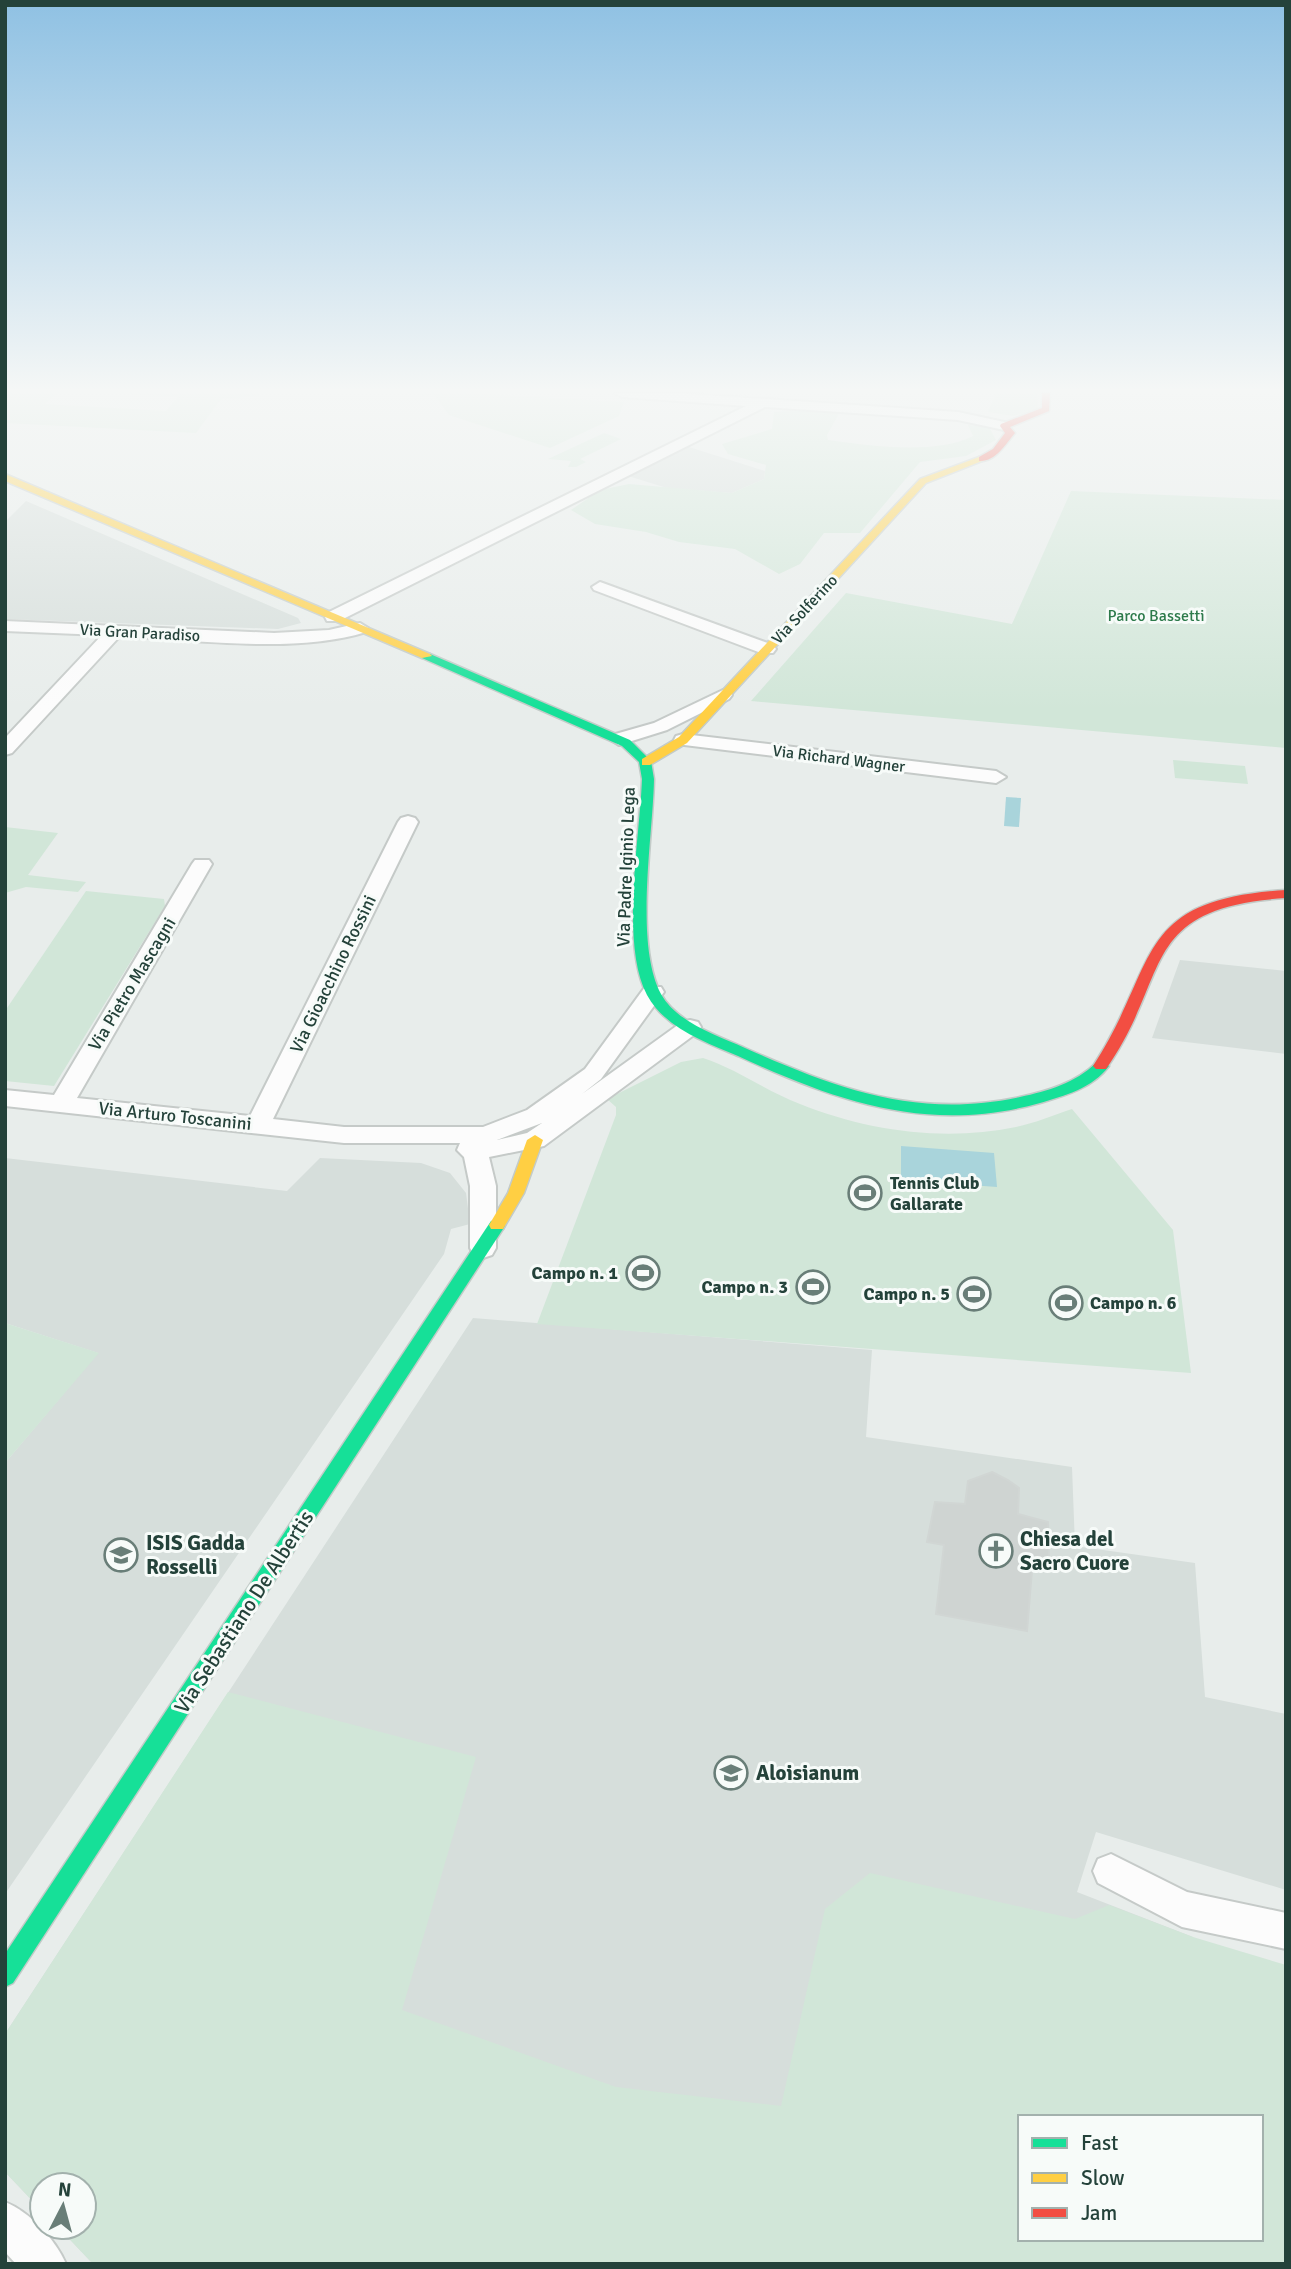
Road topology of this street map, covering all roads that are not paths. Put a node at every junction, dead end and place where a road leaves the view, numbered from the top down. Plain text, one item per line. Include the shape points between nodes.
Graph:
1 (56, 499) edge
2 (570, 499) edge
3 (906, 499) edge
4 (600, 587) dead end
5 (313, 608) junction
6 (333, 617) junction
7 (5, 626) edge
8 (360, 628) junction
9 (117, 631) junction
10 (274, 638) junction
11 (767, 649) junction
12 (727, 693) junction
13 (619, 739) junction
14 (683, 740) junction
15 (5, 749) edge
16 (646, 762) junction
17 (996, 777) dead end
18 (408, 822) dead end
19 (202, 864) dead end
20 (1286, 894) edge
21 (653, 992) junction
22 (690, 1027) junction
23 (5, 1098) edge
24 (61, 1104) junction
25 (258, 1125) junction
26 (535, 1140) junction
27 (482, 1142) junction
28 (526, 1169) junction
29 (483, 1248) junction
30 (1111, 1871) dead end
31 (1286, 1931) edge
32 (5, 1975) edge
33 (5, 2221) edge
34 (45, 2264) edge

1 - 5 street, Via Padre Iginio Lega
2 - 6 street
3 - 11 street, Via Solferino
4 - 11 street, Via Solferino
5 - 6 street, Via Padre Iginio Lega
5 - 10 street, Via Gran Paradiso via 316,618 310,627
6 - 8 street, Via Padre Iginio Lega
7 - 9 street, Via Gran Paradiso
8 - 10 street, Via Gran Paradiso via 344,634
8 - 13 street, Via Padre Iginio Lega
9 - 10 street, Via Gran Paradiso
9 - 15 street
11 - 12 street, Via Solferino
12 - 13 street, Via Solferino via 648,733
12 - 14 street, Via Solferino
13 - 16 street, Via Padre Iginio Lega
14 - 16 street, Via Solferino
14 - 17 street, Via Richard Wagner
16 - 21 street, Via Padre Iginio Lega via 642,960
18 - 25 street, Via Gioacchino Rossini
19 - 24 street, Via Pietro Mascagni
20 - 22 street, Via Padre Iginio Lega via 1256,895 1213,907 1181,924 1163,942 1107,1059 1090,1076 1060,1092 994,1111 941,1115 869,1104
21 - 22 street, Via Padre Iginio Lega via 668,1013
21 - 27 street via 593,1074 536,1116
22 - 26 street
23 - 24 street, Via Arturo Toscanini
24 - 25 street, Via Arturo Toscanini
25 - 27 street, Via Arturo Toscanini via 344,1135 399,1148
26 - 27 street
26 - 28 street, Via Sebastiano De Albertis
27 - 28 street
27 - 29 street
28 - 29 street, Via Sebastiano De Albertis
29 - 32 street, Via Sebastiano De Albertis
30 - 31 street via 1182,1909
33 - 34 street

